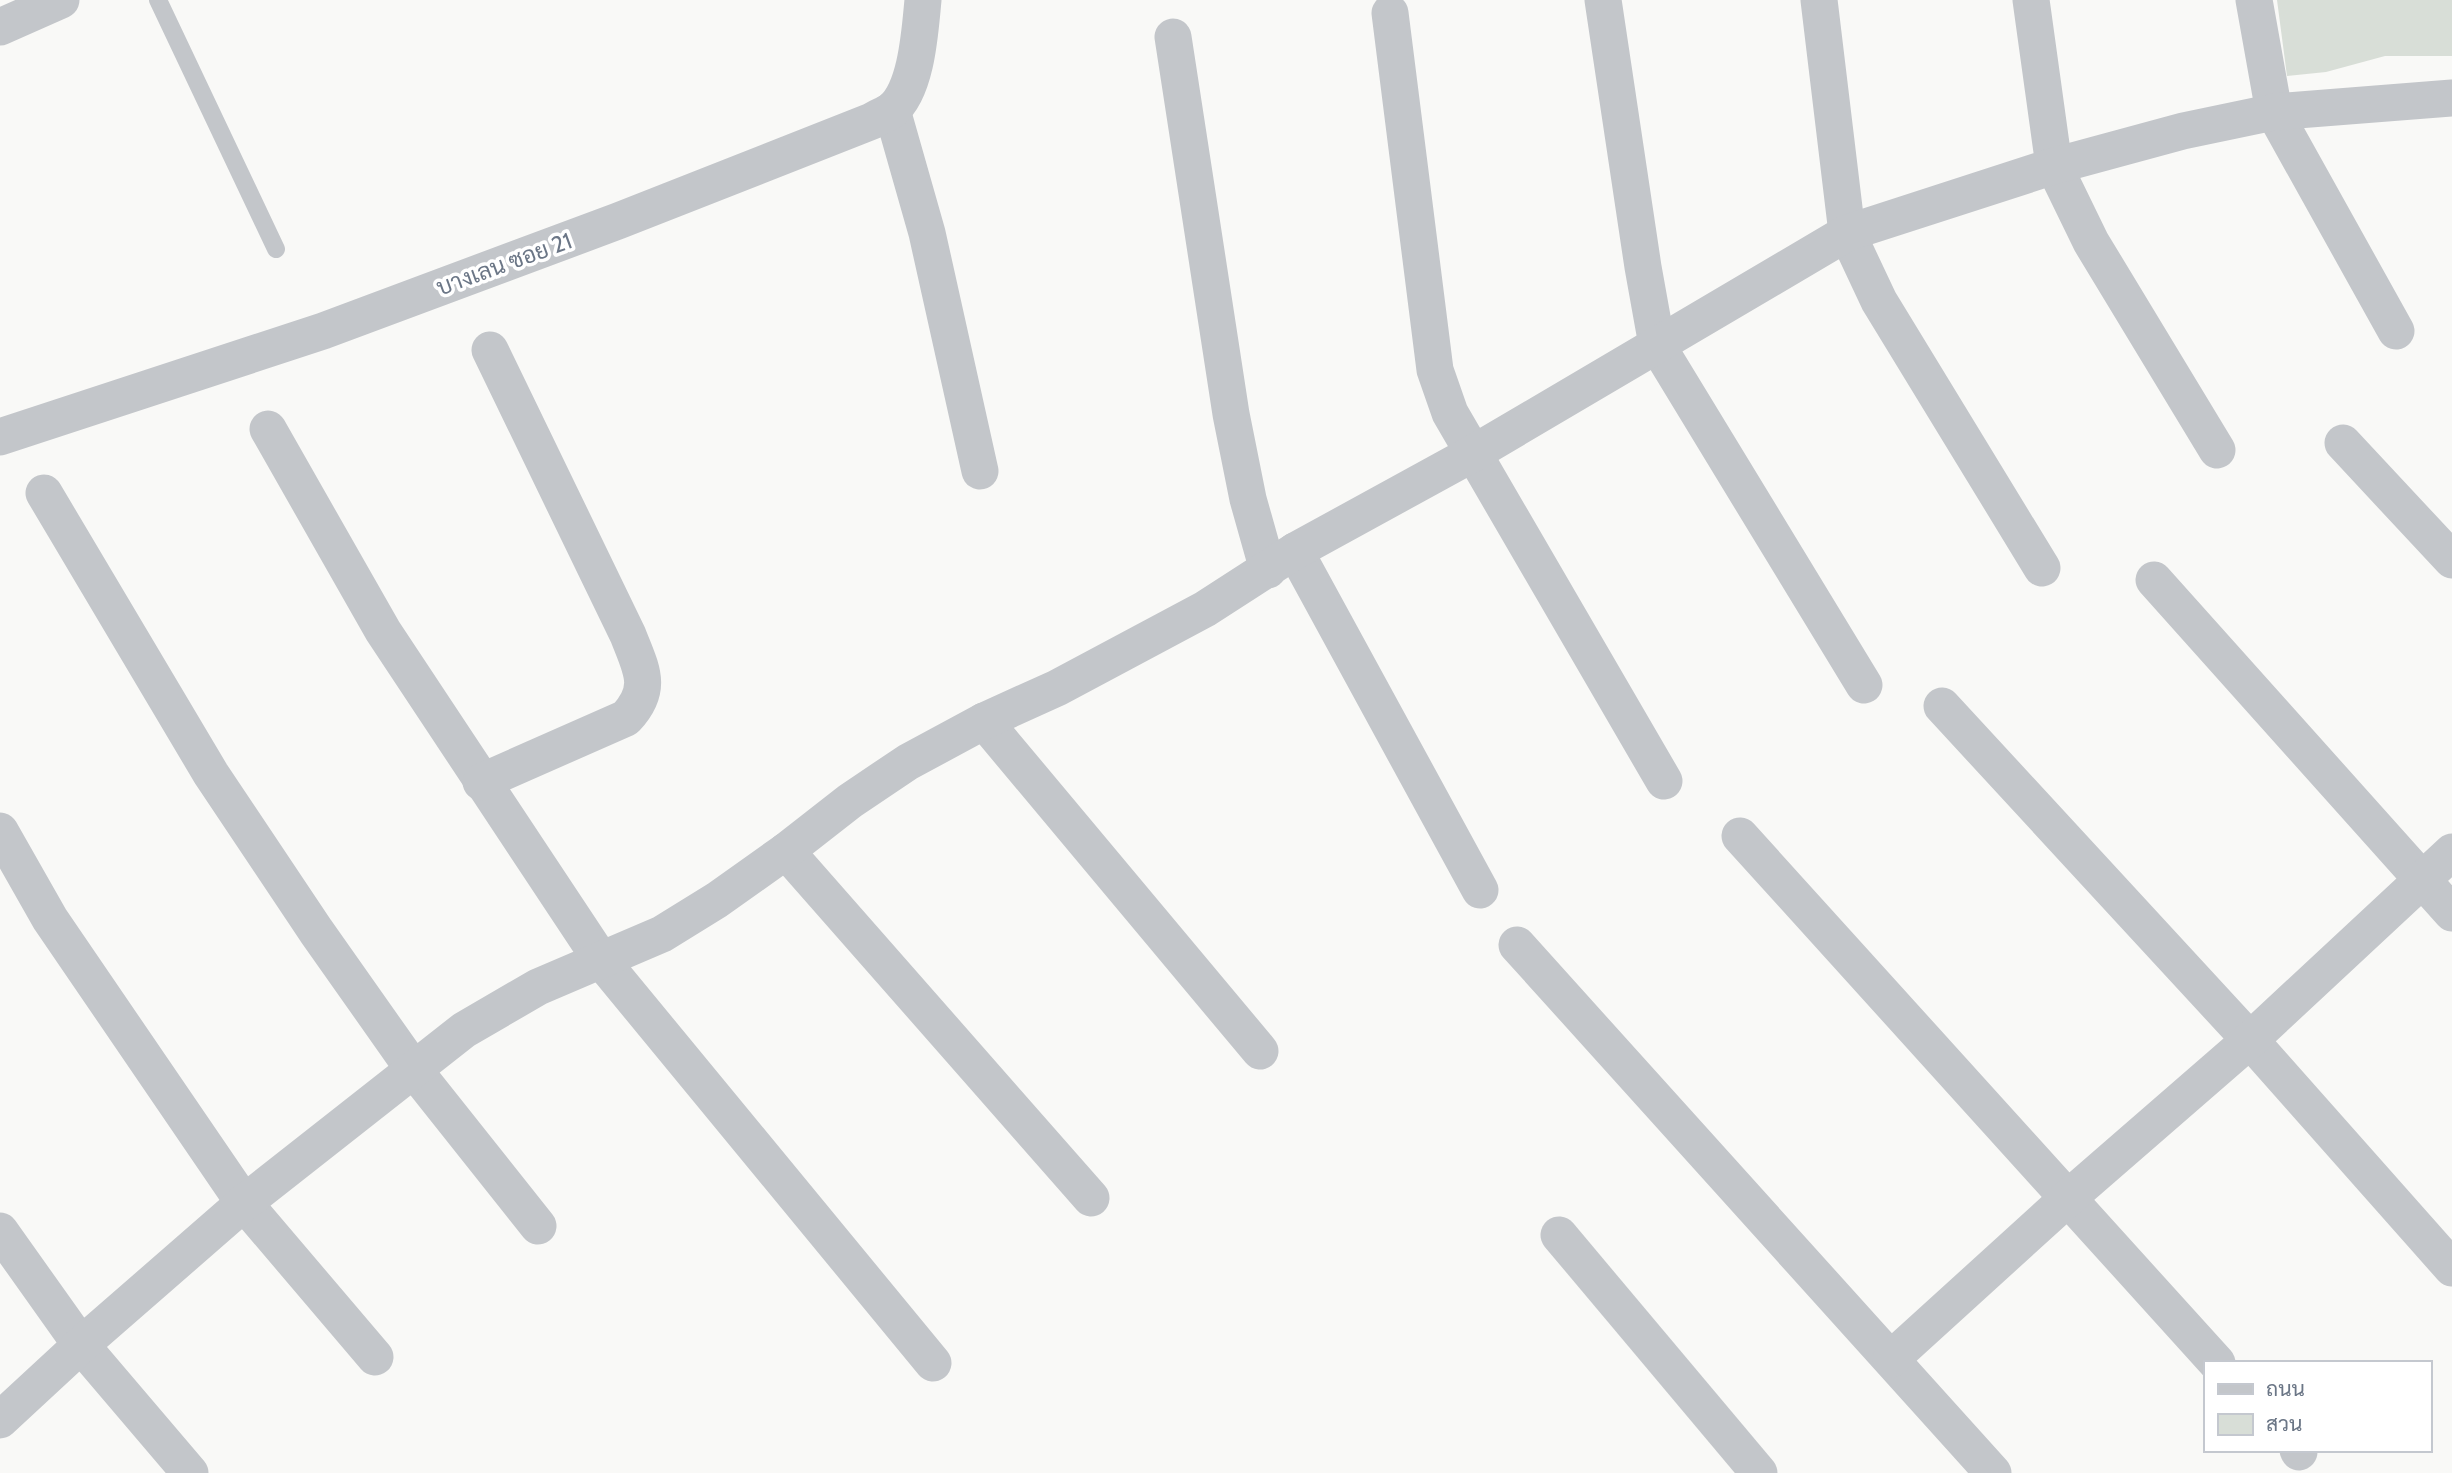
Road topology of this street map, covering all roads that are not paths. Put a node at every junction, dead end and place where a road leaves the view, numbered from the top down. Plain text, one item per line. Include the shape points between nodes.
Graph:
1 (61, 0) edge
2 (158, 0) edge
3 (923, 0) edge
4 (1603, 0) edge
5 (1819, 0) edge
6 (2031, 0) edge
7 (2254, 0) edge
8 (1390, 13) dead end
9 (0, 27) edge
10 (1172, 37) dead end
11 (2452, 98) edge
12 (892, 110) junction
13 (2274, 112) junction
14 (2054, 166) junction
15 (1847, 233) junction
16 (276, 249) dead end
17 (2396, 331) dead end
18 (1657, 345) junction
19 (489, 350) dead end
20 (268, 429) dead end
21 (0, 437) edge
22 (2343, 443) dead end
23 (2217, 450) dead end
24 (1472, 454) junction
25 (980, 471) dead end
26 (44, 493) dead end
27 (1282, 560) junction
28 (2452, 561) edge
29 (2042, 568) dead end
30 (2154, 580) dead end
31 (1864, 685) dead end
32 (1942, 706) dead end
33 (984, 721) junction
34 (1664, 781) dead end
35 (481, 782) junction
36 (0, 831) edge
37 (1740, 836) dead end
38 (786, 851) junction
39 (2452, 852) edge
40 (2421, 880) junction
41 (1480, 890) dead end
42 (2452, 913) edge
43 (1517, 945) dead end
44 (601, 960) junction
45 (2250, 1040) junction
46 (1261, 1051) dead end
47 (415, 1070) junction
48 (1091, 1198) dead end
49 (2067, 1199) junction
50 (244, 1203) junction
51 (538, 1226) dead end
52 (0, 1231) edge
53 (1559, 1235) dead end
54 (2452, 1268) edge
55 (81, 1345) junction
56 (375, 1357) dead end
57 (1891, 1359) junction
58 (2215, 1361) edge
59 (933, 1363) dead end
60 (0, 1420) edge
61 (190, 1473) edge
62 (1759, 1473) edge
63 (1993, 1473) edge

1 - 9 street
2 - 16 lane
3 - 12 street via 918,50 903,94
4 - 18 street
5 - 15 street
6 - 14 street
7 - 13 street
8 - 24 street via 1435,370 1450,413
10 - 27 street via 1248,499
11 - 13 street
12 - 21 street, บางเลน ซอย 21 via 618,221 323,331
12 - 25 street via 927,233
13 - 14 street
13 - 17 street
14 - 15 street
14 - 23 street via 2091,242
15 - 18 street
15 - 29 street via 1879,301
18 - 24 street
18 - 31 street
19 - 35 street via 628,635 643,684 639,704 625,718
20 - 35 street via 383,631
22 - 28 street
24 - 27 street
24 - 34 street
26 - 47 street via 211,774
27 - 33 street via 1205,609 1057,688
27 - 41 street
30 - 40 street
32 - 45 street
33 - 38 street via 908,762
33 - 46 street
35 - 44 street
36 - 50 street via 50,919
37 - 49 street
38 - 44 street via 662,933
38 - 48 street
39 - 40 street
40 - 42 street
40 - 45 street
43 - 57 street
44 - 47 street via 538,986 475,1024
44 - 59 street
45 - 49 street
45 - 54 street
47 - 50 street
47 - 51 street
49 - 57 street
49 - 58 street
50 - 55 street
50 - 56 street
52 - 55 street
53 - 62 street
55 - 60 street
55 - 61 street
57 - 63 street

